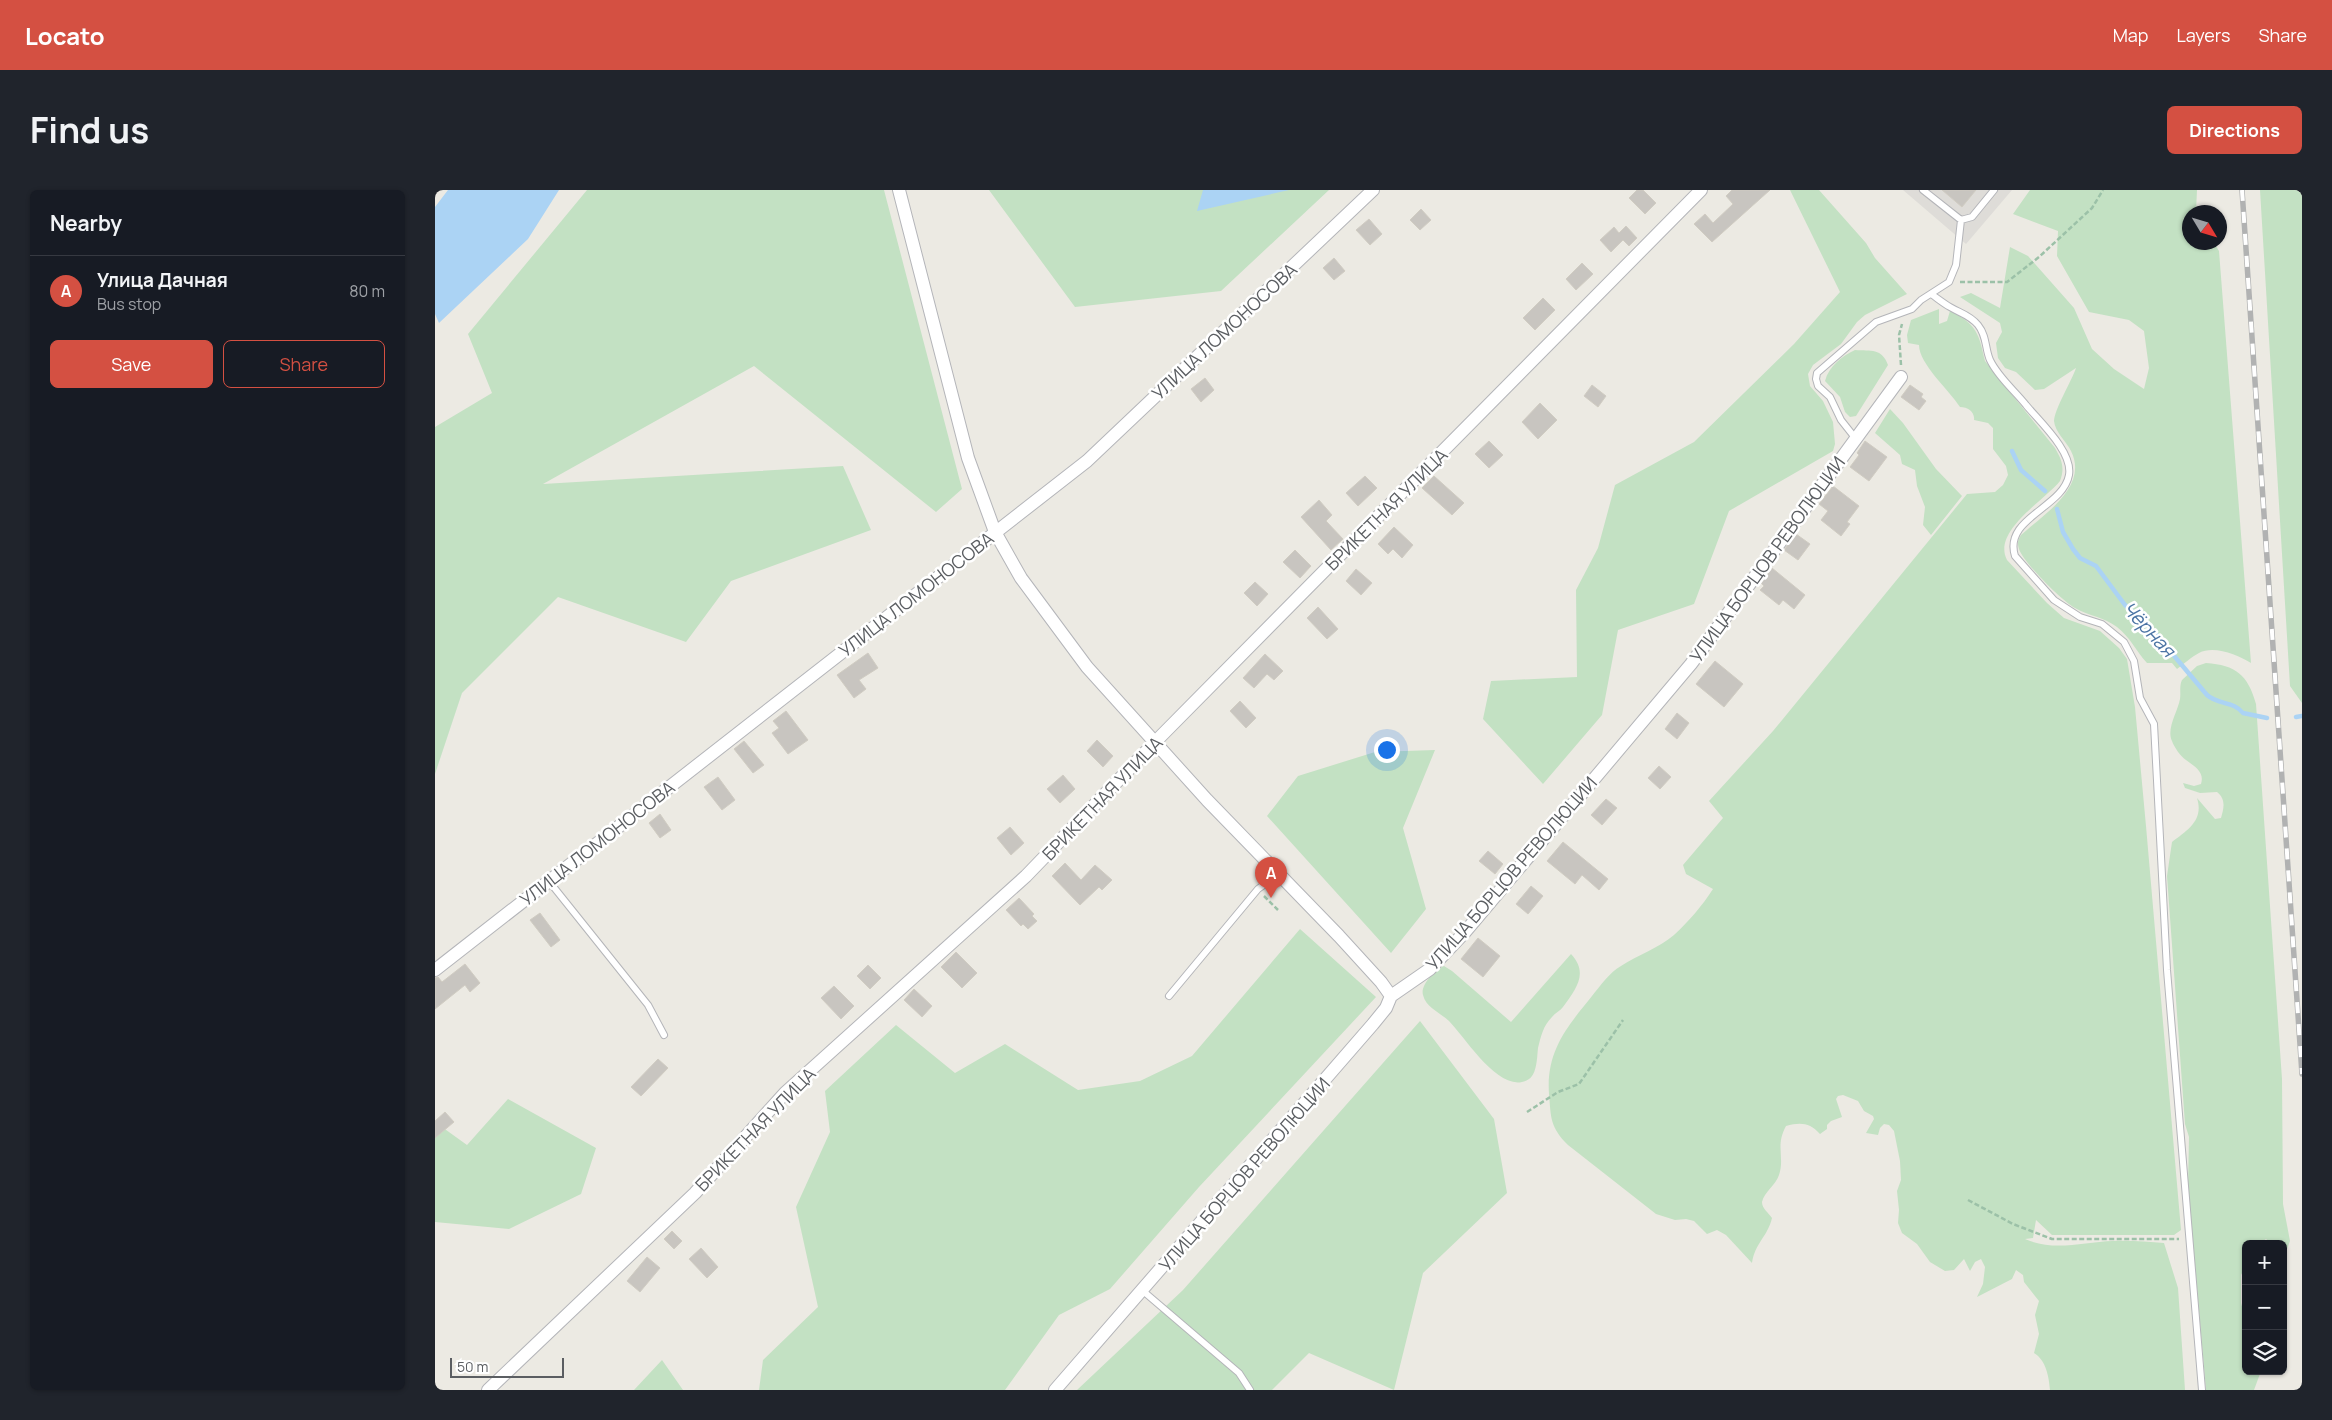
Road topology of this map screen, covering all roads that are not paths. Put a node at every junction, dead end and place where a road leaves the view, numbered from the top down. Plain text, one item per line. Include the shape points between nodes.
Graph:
1 (899, 190) edge
2 (1373, 190) edge
3 (1701, 190) edge
4 (1923, 190) edge
5 (1994, 190) edge
6 (1961, 220) junction
7 (1931, 294) junction
8 (1901, 376) road end
9 (1856, 439) junction
10 (995, 532) junction
11 (1155, 743) junction
12 (1279, 874) junction
13 (548, 880) junction
14 (435, 970) edge
15 (1169, 996) dead end
16 (1391, 996) junction
17 (664, 1035) dead end
18 (1143, 1291) junction
19 (488, 1390) edge
20 (1055, 1390) edge
21 (1250, 1390) edge
22 (2202, 1390) edge

1 - 10 street via 967,458
2 - 10 street, УЛИЦА ЛОМОНОСОВА via 1087,461
3 - 11 street, БРИКЕТНАЯ УЛИЦА
4 - 6 lane
5 - 6 lane via 1973,217
6 - 7 lane via 1956,265 1949,282
7 - 9 lane via 1912,309 1876,322 1817,373 1818,386 1830,397 1841,420
7 - 22 lane via 1970,316 1978,325 1984,333 1989,359 2059,445 2070,466 2064,487 2013,538 2015,556 2054,600 2080,617 2102,624 2125,642 2134,661 2140,698 2154,724 2167,970
8 - 9 street, УЛИЦА БОРЦОВ РЕВОЛЮЦИИ
9 - 16 street, УЛИЦА БОРЦОВ РЕВОЛЮЦИИ via 1691,664 1465,932 1430,969
10 - 11 street via 1046,614 1087,667
10 - 13 street, УЛИЦА ЛОМОНОСОВА
11 - 12 street
11 - 19 street, БРИКЕТНАЯ УЛИЦА via 1027,876 785,1094 695,1193
12 - 15 lane via 1258,889
12 - 16 street
13 - 14 street, УЛИЦА ЛОМОНОСОВА
13 - 17 lane via 648,1005
16 - 18 street, УЛИЦА БОРЦОВ РЕВОЛЮЦИИ via 1373,1024
18 - 20 street, УЛИЦА БОРЦОВ РЕВОЛЮЦИИ
18 - 21 lane via 1239,1373

